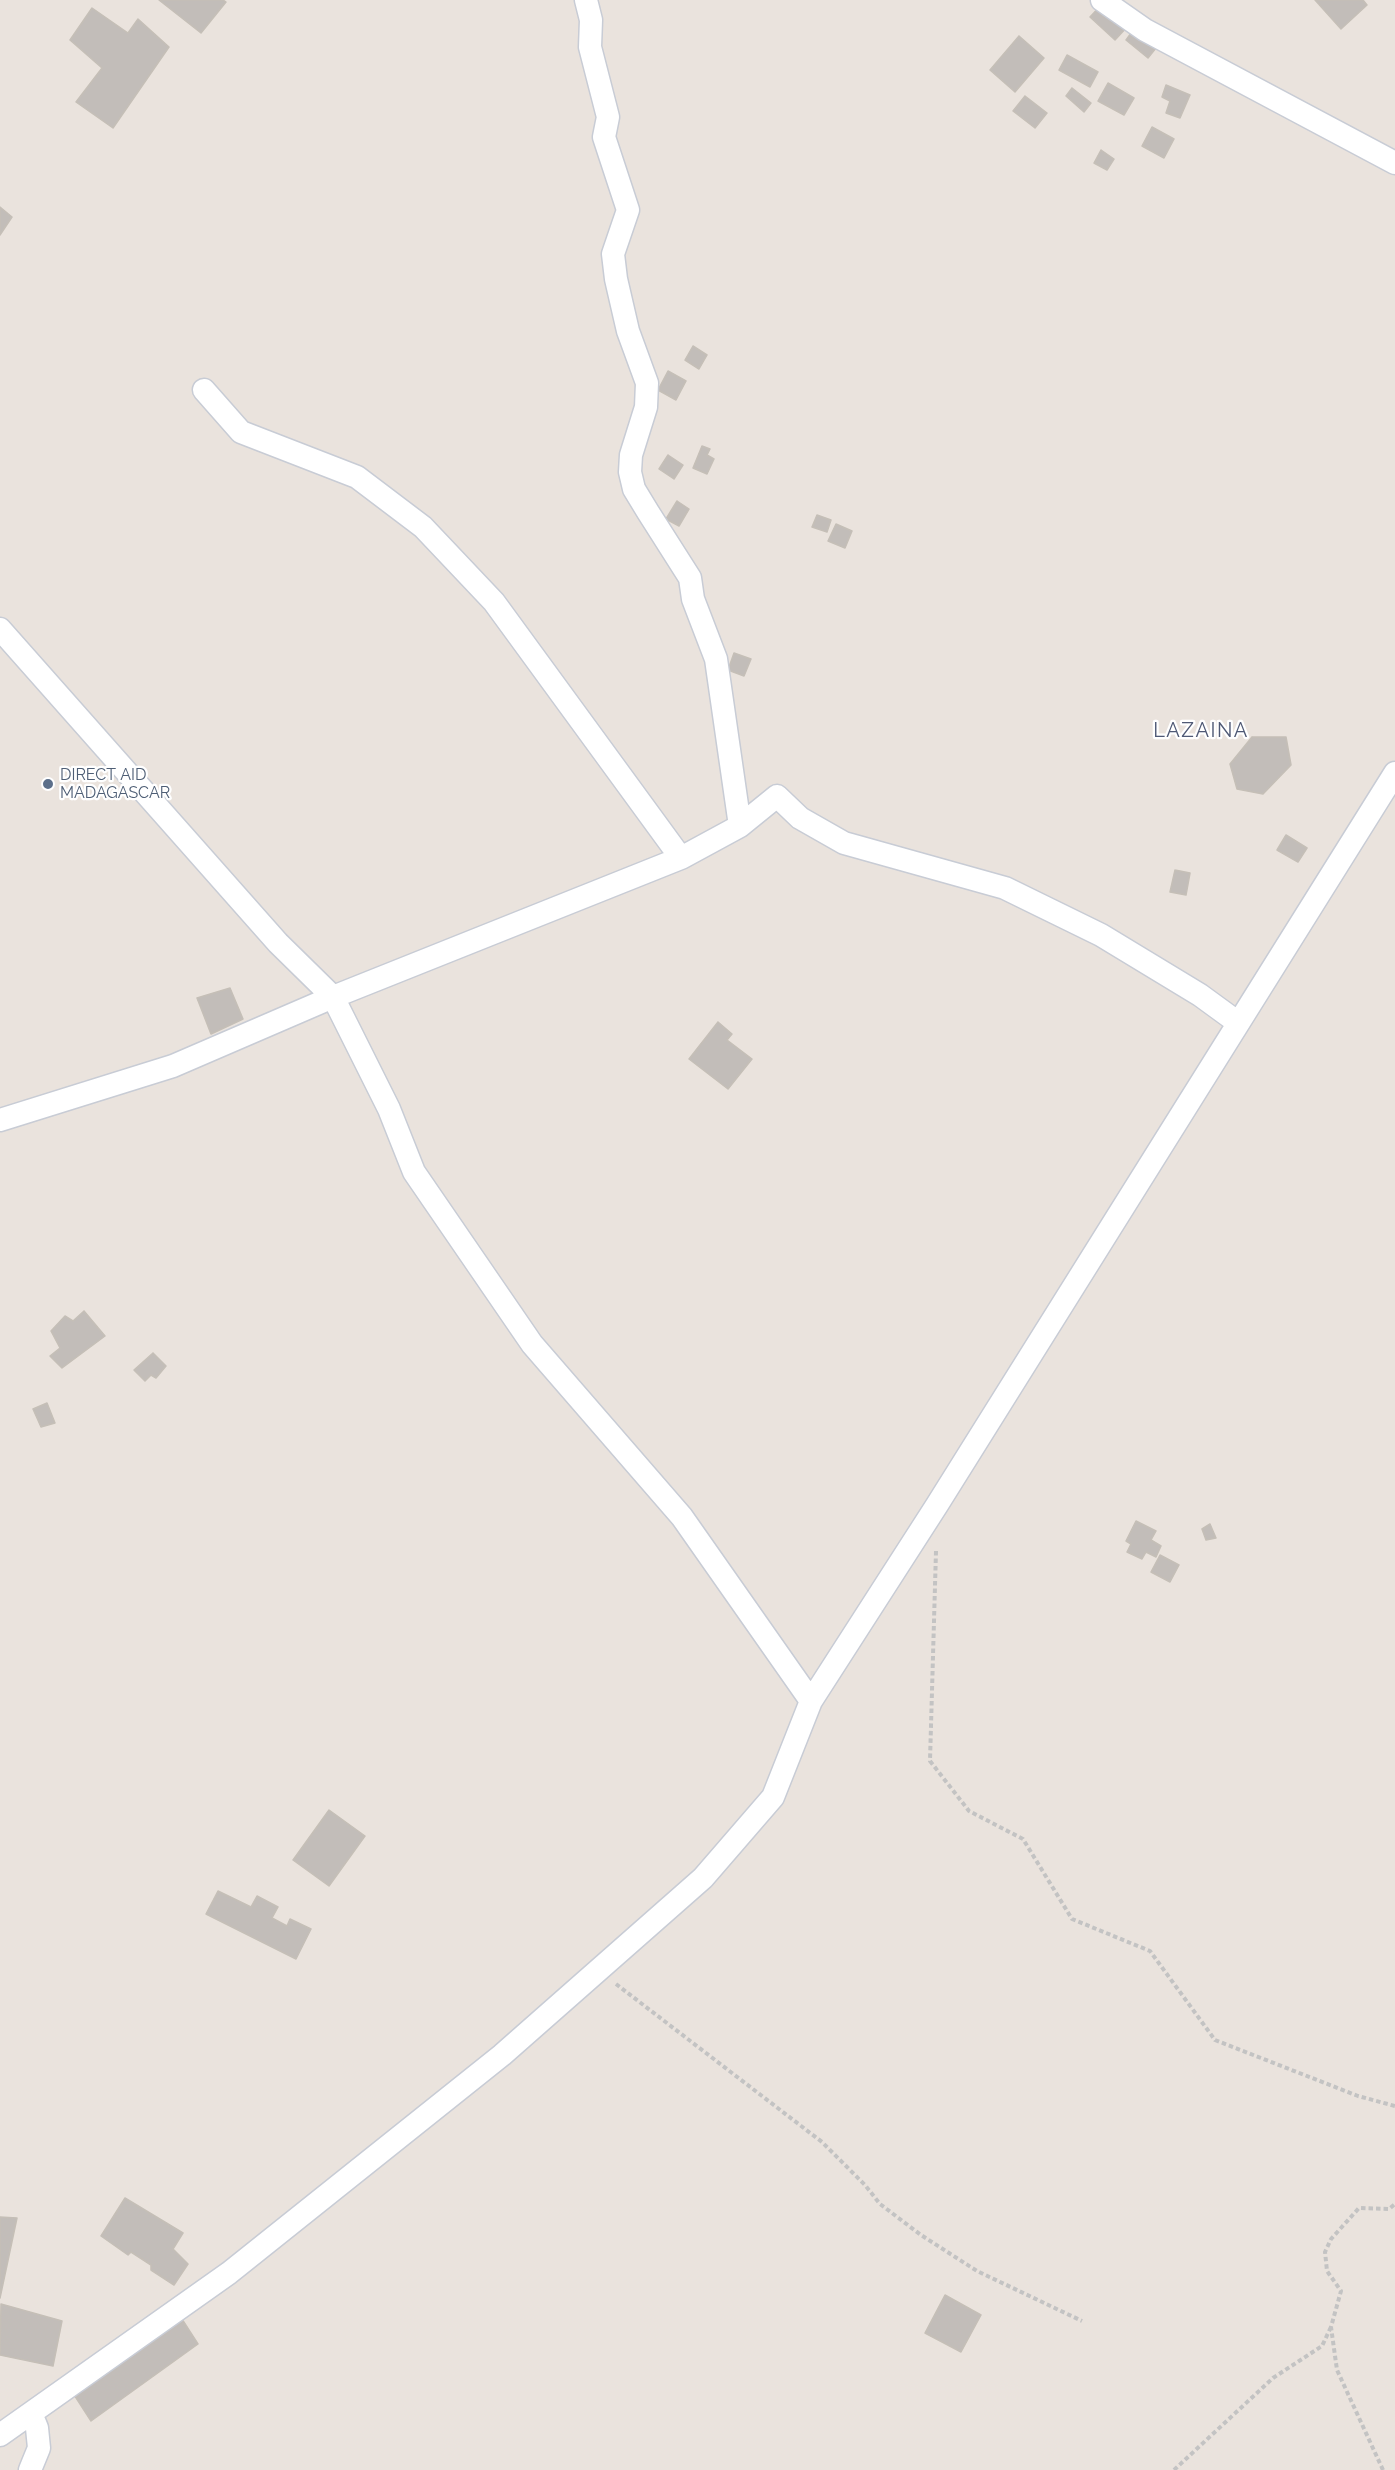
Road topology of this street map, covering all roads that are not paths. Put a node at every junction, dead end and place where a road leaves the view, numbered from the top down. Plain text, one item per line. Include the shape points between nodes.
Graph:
1 (586, 0) edge
2 (1102, 0) edge
3 (1395, 163) edge
4 (204, 390) dead end
5 (0, 629) edge
6 (1395, 772) edge
7 (740, 826) junction
8 (681, 858) junction
9 (333, 997) junction
10 (1237, 1022) junction
11 (0, 1120) edge
12 (811, 1701) junction
13 (31, 2413) junction
14 (0, 2434) edge
15 (30, 2470) edge

1 - 7 street via 591,20 590,47 608,117 604,137 628,210 613,254 616,279 628,331 647,383 646,407 631,455 630,472 634,489 690,578 693,599 716,659
2 - 3 street via 1145,30
4 - 8 street via 241,432 357,477 423,527 494,602
5 - 9 street via 278,943
6 - 10 street
7 - 8 street
7 - 10 street via 777,796 800,818 844,843 1005,888 1101,935
8 - 9 street
9 - 11 street via 173,1066
9 - 12 street via 390,1109 414,1172 532,1344 682,1517
10 - 12 street
12 - 13 street via 773,1797 704,1878 502,2055 229,2273
13 - 14 street
13 - 15 street via 39,2448

